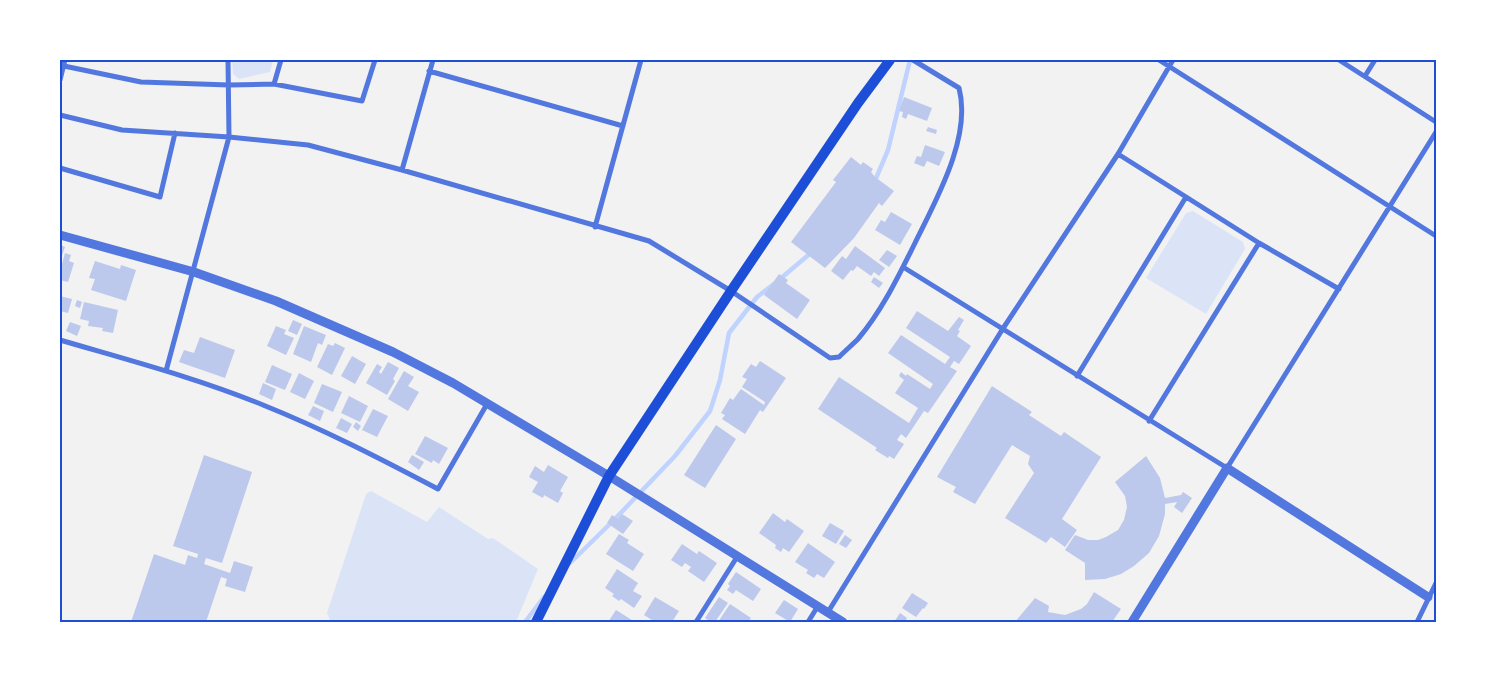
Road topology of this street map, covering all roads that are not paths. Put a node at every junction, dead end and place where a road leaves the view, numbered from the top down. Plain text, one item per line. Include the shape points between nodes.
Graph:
1 (228, 60) edge
2 (281, 60) edge
3 (375, 60) edge
4 (432, 60) edge
5 (641, 60) edge
6 (890, 60) edge
7 (913, 60) edge
8 (1159, 60) edge
9 (1339, 60) edge
10 (1375, 60) edge
11 (65, 63) edge
12 (1171, 63) edge
13 (430, 71) junction
14 (1365, 76) junction
15 (60, 80) edge
16 (274, 84) junction
17 (229, 85) junction
18 (60, 115) edge
19 (1436, 122) edge
20 (623, 126) junction
21 (1436, 132) edge
22 (175, 133) junction
23 (229, 137) junction
24 (1118, 154) junction
25 (60, 168) edge
26 (402, 170) junction
27 (1186, 197) junction
28 (1390, 207) junction
29 (595, 227) junction
30 (60, 235) edge
31 (1436, 236) edge
32 (1259, 243) junction
33 (903, 267) junction
34 (194, 272) junction
35 (1339, 289) junction
36 (731, 291) junction
37 (1002, 330) junction
38 (60, 340) edge
39 (166, 370) junction
40 (1077, 376) junction
41 (487, 404) junction
42 (1149, 421) junction
43 (1227, 468) junction
44 (609, 476) junction
45 (737, 557) junction
46 (1436, 583) edge
47 (1428, 597) junction
48 (818, 606) junction
49 (828, 612) junction
50 (536, 622) edge
51 (696, 622) edge
52 (808, 622) edge
53 (843, 622) edge
54 (1132, 622) edge
55 (1417, 622) edge

1 - 17 street
2 - 16 street
3 - 16 street via 362,101
4 - 13 street
5 - 20 street
6 - 36 main road
7 - 33 street via 960,88 963,102 959,136 945,182
8 - 12 street
9 - 14 street
10 - 14 street
11 - 15 street
11 - 17 street via 141,82
12 - 24 street
12 - 28 street
13 - 20 street
13 - 26 street
14 - 19 street
16 - 17 street
17 - 23 street
18 - 22 street via 122,130
20 - 29 street
21 - 28 street
22 - 23 street
22 - 25 street via 160,197
23 - 26 street via 308,145
23 - 34 street
24 - 27 street
24 - 37 street
26 - 29 street
27 - 32 street
27 - 40 street
28 - 31 street
28 - 35 street
29 - 36 street via 649,241
30 - 34 street
32 - 35 street
32 - 42 street
33 - 36 street via 878,310 839,357 830,358
33 - 37 street
34 - 39 street
34 - 41 street via 344,329 394,352
35 - 43 street
36 - 44 main road
37 - 40 street
37 - 49 street
38 - 39 street
39 - 41 street via 314,427 438,489
40 - 42 street
41 - 44 street
42 - 43 street
43 - 47 street
43 - 54 street
44 - 45 street
44 - 50 main road
45 - 48 street
45 - 51 street
46 - 47 street
47 - 55 street
48 - 49 street
48 - 52 street
49 - 53 street

